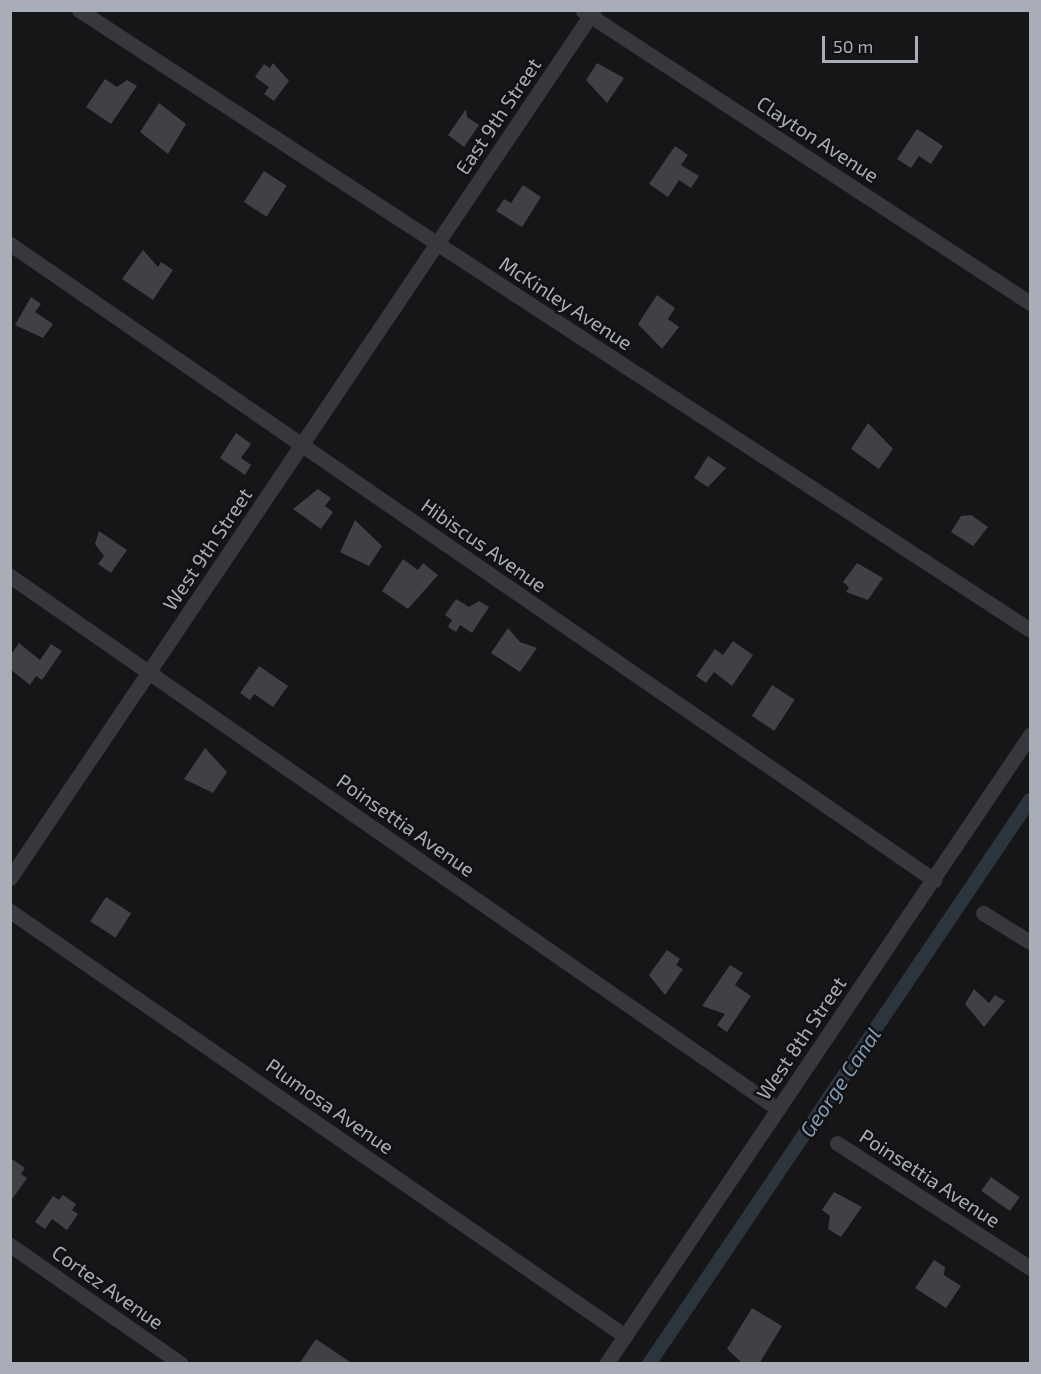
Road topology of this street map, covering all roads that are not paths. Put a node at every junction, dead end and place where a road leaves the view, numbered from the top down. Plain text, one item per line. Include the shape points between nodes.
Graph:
1 (79, 10) edge
2 (589, 12) edge
3 (10, 244) edge
4 (438, 244) junction
5 (1030, 303) edge
6 (303, 446) junction
7 (10, 576) edge
8 (1030, 630) edge
9 (149, 672) junction
10 (1030, 735) edge
11 (10, 878) edge
12 (934, 880) junction
13 (10, 911) edge
14 (983, 913) dead end
15 (1030, 942) edge
16 (778, 1109) junction
17 (837, 1143) dead end
18 (10, 1245) edge
19 (1030, 1268) edge
20 (625, 1336) junction
21 (181, 1364) edge
22 (606, 1364) edge

1 - 4 street, McKinley Avenue
2 - 4 street, East 9th Street
2 - 5 street, Clayton Avenue
3 - 6 street, Hibiscus Avenue
4 - 6 street, West 9th Street
4 - 8 street, McKinley Avenue
6 - 9 street, West 9th Street
6 - 12 street, Hibiscus Avenue
7 - 9 street, Poinsettia Avenue
9 - 11 street, West 9th Street
9 - 16 street, Poinsettia Avenue
10 - 12 street, West 8th Street
12 - 16 street, West 8th Street
13 - 20 street, Plumosa Avenue
14 - 15 street
16 - 20 street, West 8th Street
17 - 19 street, Poinsettia Avenue
18 - 21 street, Cortez Avenue
20 - 22 street, West 8th Street

